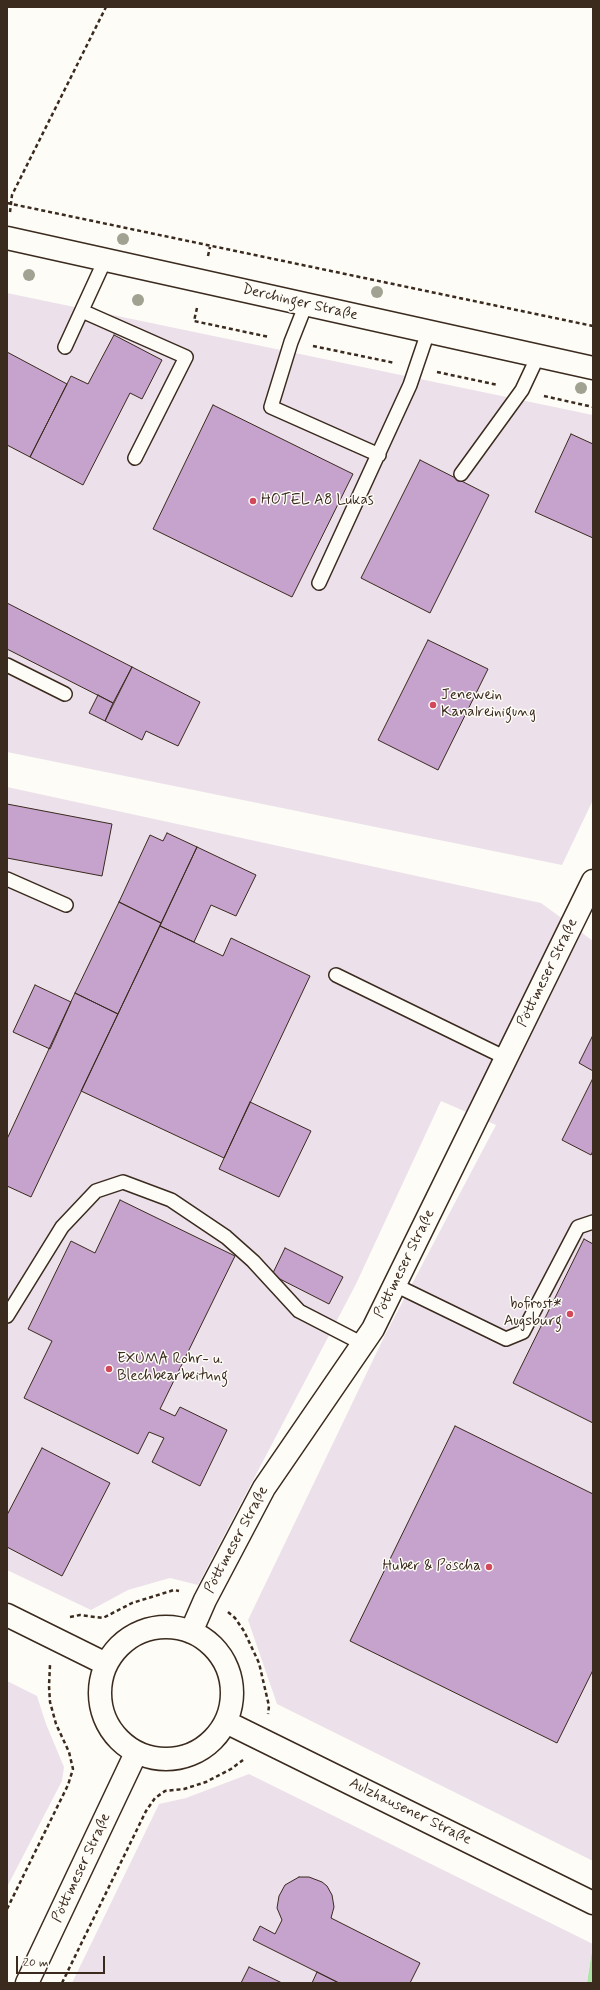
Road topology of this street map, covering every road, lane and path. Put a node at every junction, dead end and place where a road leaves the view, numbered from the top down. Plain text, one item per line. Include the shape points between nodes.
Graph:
1 (106, 7) edge
2 (12, 195) dead end
3 (7, 203) edge
4 (7, 238) edge
5 (105, 260) junction
6 (306, 304) junction
7 (82, 311) junction
8 (593, 326) edge
9 (428, 332) junction
10 (65, 347) dead end
11 (538, 356) junction
12 (593, 368) edge
13 (378, 455) junction
14 (135, 458) dead end
15 (461, 474) dead end
16 (319, 583) dead end
17 (7, 665) edge
18 (65, 694) dead end
19 (7, 878) edge
20 (593, 881) edge
21 (66, 905) dead end
22 (336, 975) dead end
23 (506, 1058) junction
24 (593, 1222) edge
25 (395, 1285) junction
26 (7, 1316) edge
27 (363, 1344) junction
28 (205, 1600) junction
29 (7, 1615) edge
30 (191, 1632) junction
31 (59, 1640) junction
32 (106, 1664) junction
33 (226, 1722) junction
34 (257, 1737) junction
35 (136, 1753) junction
36 (593, 1903) edge
37 (7, 1909) edge
38 (27, 1983) edge
39 (62, 1983) edge

1 - 2 path
3 - 8 path
4 - 5 street, Derchinger Straße
5 - 6 street, Derchinger Straße
5 - 7 lane
6 - 9 street, Derchinger Straße
6 - 13 lane via 291,342 272,407
7 - 10 lane
7 - 14 lane via 186,357
9 - 11 street, Derchinger Straße
9 - 13 lane via 410,385
11 - 12 street, Derchinger Straße
11 - 15 lane via 522,390
13 - 16 lane
17 - 18 lane
19 - 21 lane
20 - 23 street, Pöttmeser Straße
22 - 23 lane
23 - 25 street, Pöttmeser Straße
24 - 25 lane via 578,1228 523,1332 506,1339
25 - 27 street, Pöttmeser Straße
26 - 27 lane via 62,1227 96,1191 123,1182 170,1200 226,1237 253,1261 299,1311
27 - 28 street, Pöttmeser Straße via 264,1488
28 - 30 street, Pöttmeser Straße
28 - 31 path via 188,1592 174,1590 132,1603 102,1618 80,1615 70,1617
28 - 34 path via 228,1611 235,1618 252,1645 259,1663 269,1706 267,1718
29 - 31 street
30 - 32 street via 172,1627 152,1628 133,1636 118,1648
30 - 33 street via 207,1640 228,1670 232,1705
31 - 32 street
31 - 37 path via 49,1669 50,1702 73,1769 68,1785
32 - 35 street via 100,1690 107,1724 120,1740
33 - 34 street, Aulzhausener Straße
33 - 35 street via 214,1740 198,1752 178,1759 157,1759
34 - 36 street, Aulzhausener Straße
34 - 39 path via 242,1763 206,1782 165,1791 154,1798
35 - 38 street, Pöttmeser Straße

